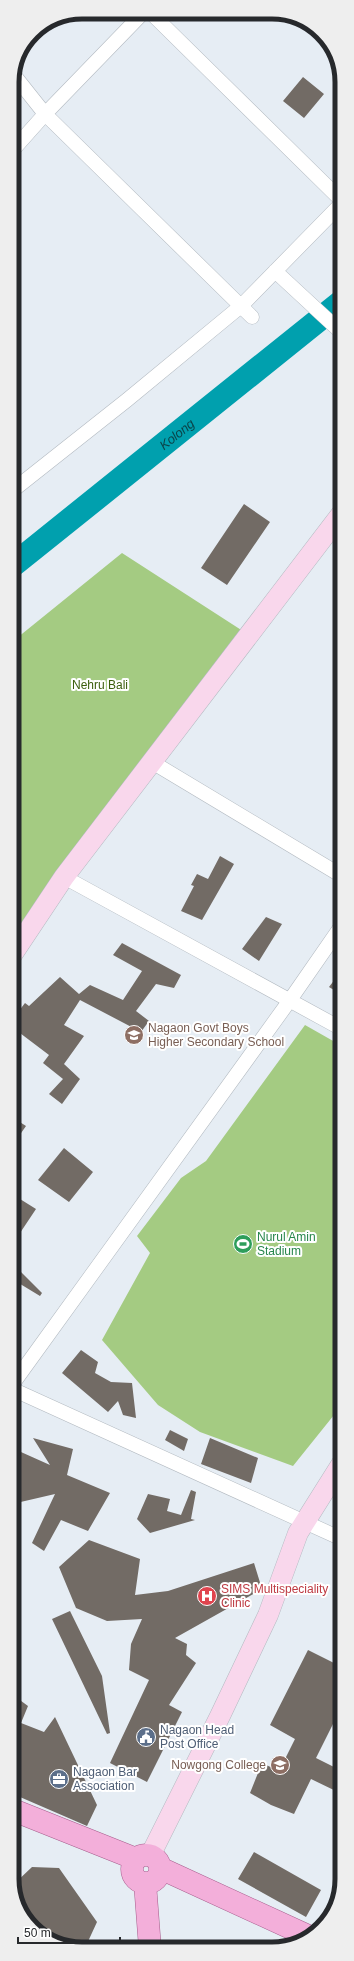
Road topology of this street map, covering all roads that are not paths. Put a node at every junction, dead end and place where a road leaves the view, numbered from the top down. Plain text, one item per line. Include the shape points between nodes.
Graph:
1 (137, 19) edge
2 (157, 19) edge
3 (19, 81) edge
4 (45, 114) junction
5 (19, 143) edge
6 (335, 193) edge
7 (335, 211) edge
8 (275, 271) junction
9 (240, 306) junction
10 (252, 317) dead end
11 (335, 326) edge
12 (19, 485) edge
13 (335, 522) edge
14 (152, 762) junction
15 (335, 872) edge
16 (64, 877) junction
17 (335, 935) edge
18 (19, 944) edge
19 (290, 1000) junction
20 (335, 1025) edge
21 (19, 1375) edge
22 (19, 1392) edge
23 (335, 1474) edge
24 (305, 1521) junction
25 (335, 1536) edge
26 (19, 1812) edge
27 (149, 1861) junction
28 (303, 1933) edge
29 (150, 1942) edge

1 - 4 street
2 - 6 street
3 - 4 street
4 - 5 street
4 - 9 street
7 - 8 street
8 - 9 street
8 - 11 street
9 - 10 street
9 - 12 street
13 - 14 street
14 - 15 street
14 - 16 street
16 - 18 street
16 - 19 street
17 - 19 street
19 - 20 street
19 - 21 street
22 - 24 street
23 - 24 street
24 - 25 street
24 - 27 street via 298,1533 268,1615
26 - 27 main road
27 - 28 main road
27 - 29 main road via 132,1865 132,1871 139,1882 145,1883

